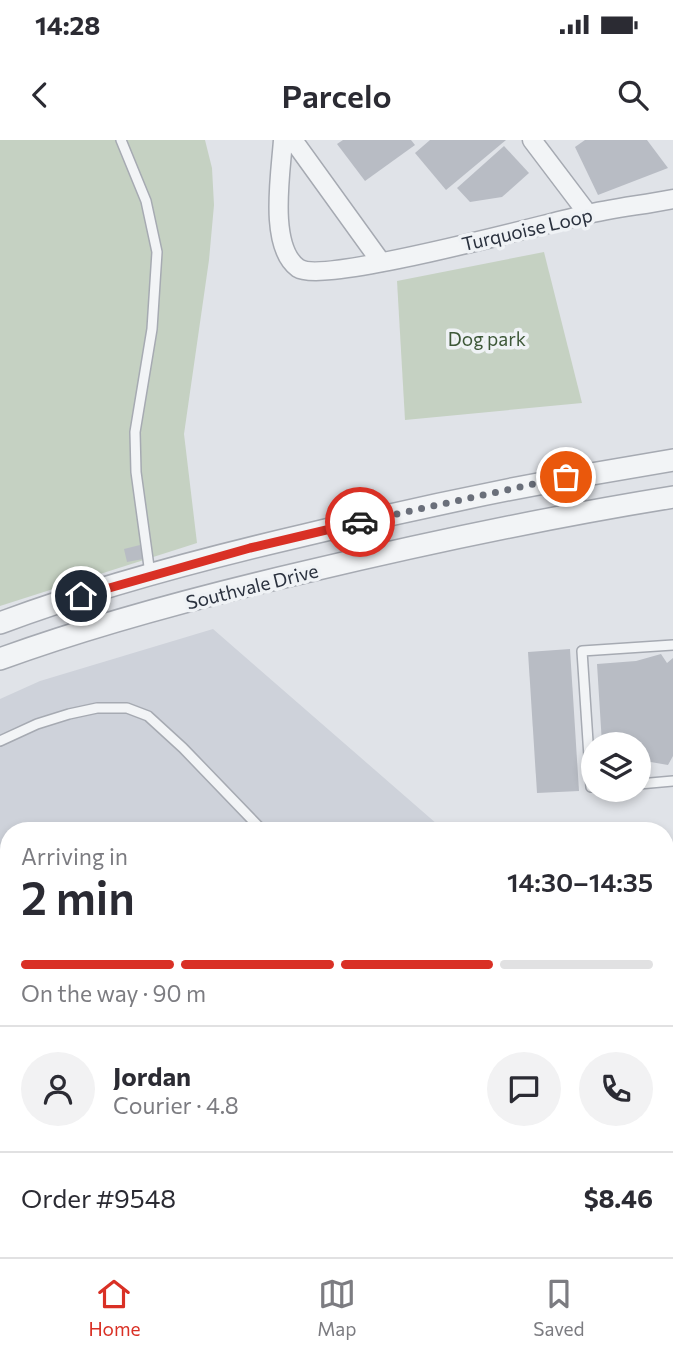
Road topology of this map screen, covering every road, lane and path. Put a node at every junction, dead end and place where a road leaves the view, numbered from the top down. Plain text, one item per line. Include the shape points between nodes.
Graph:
1 (121, 140) edge
2 (283, 140) edge
3 (293, 140) edge
4 (532, 140) edge
5 (673, 200) edge
6 (588, 214) junction
7 (381, 262) junction
8 (673, 460) edge
9 (673, 497) edge
10 (150, 575) junction
11 (0, 623) edge
12 (673, 645) edge
13 (0, 659) edge
14 (587, 732) edge
15 (0, 741) edge
16 (673, 781) edge
17 (651, 783) edge
18 (254, 822) edge

1 - 10 lane via 146,201 157,252 152,329 135,432
2 - 7 street, Turquoise Loop via 280,231 299,269 317,272
3 - 7 street
4 - 6 street
5 - 6 street, Turquoise Loop
6 - 7 street, Turquoise Loop
8 - 10 street, Southvale Drive via 454,500
9 - 13 street, Southvale Drive via 462,535 259,583
10 - 11 street, Southvale Drive
12 - 14 lane via 582,651
15 - 18 lane via 69,714 127,708 148,716
16 - 17 lane

